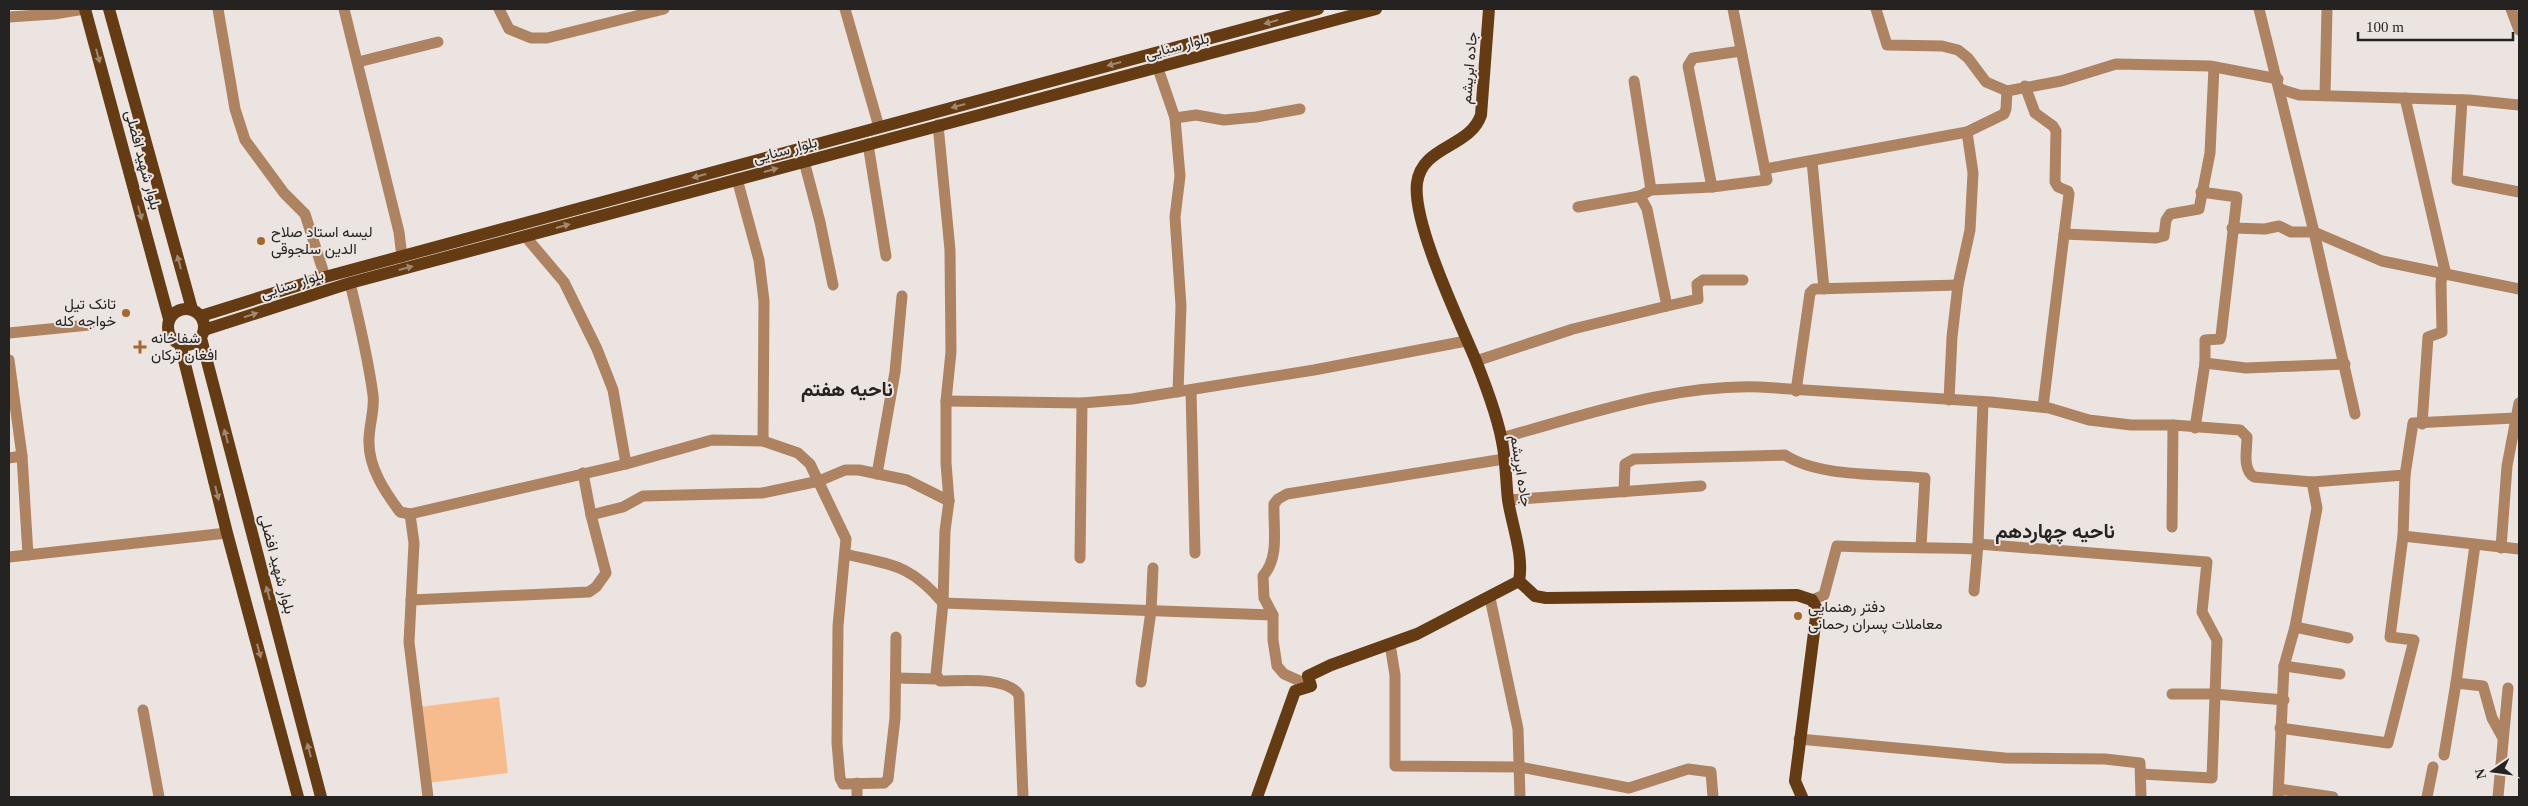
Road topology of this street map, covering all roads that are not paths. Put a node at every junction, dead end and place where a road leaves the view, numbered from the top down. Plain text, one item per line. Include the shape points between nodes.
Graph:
1 (85, 9) edge
2 (109, 9) edge
3 (218, 9) edge
4 (344, 9) edge
5 (500, 9) edge
6 (664, 9) edge
7 (845, 9) edge
8 (1318, 9) edge
9 (1376, 9) edge
10 (1489, 9) edge
11 (1732, 9) edge
12 (1876, 9) edge
13 (2259, 9) edge
14 (2327, 9) edge
15 (2510, 9) edge
16 (1303, 11) edge
17 (9, 17) edge
18 (2519, 30) edge
19 (438, 42) dead end
20 (1741, 51) junction
21 (1153, 54) junction
22 (358, 62) junction
23 (2214, 66) junction
24 (1158, 68) junction
25 (1634, 81) dead end
26 (2279, 84) junction
27 (2025, 86) junction
28 (2007, 91) junction
29 (2325, 95) junction
30 (2405, 98) junction
31 (2462, 100) junction
32 (2519, 105) edge
33 (1300, 109) dead end
34 (1175, 118) junction
35 (938, 125) junction
36 (879, 127) junction
37 (1967, 132) junction
38 (868, 144) junction
39 (1812, 161) junction
40 (804, 162) junction
41 (1765, 169) junction
42 (737, 180) junction
43 (1712, 187) junction
44 (1651, 190) junction
45 (2201, 192) junction
46 (2519, 192) edge
47 (1640, 196) junction
48 (1578, 208) dead end
49 (2232, 228) junction
50 (2314, 232) junction
51 (2064, 234) junction
52 (525, 236) junction
53 (402, 256) junction
54 (886, 256) dead end
55 (2446, 275) junction
56 (326, 277) junction
57 (1743, 280) dead end
58 (350, 283) junction
59 (833, 285) dead end
60 (1958, 285) junction
61 (1824, 289) junction
62 (2519, 289) edge
63 (902, 296) dead end
64 (1666, 306) junction
65 (197, 313) junction
66 (169, 319) junction
67 (89, 325) dead end
68 (9, 333) edge
69 (202, 334) junction
70 (1466, 341) junction
71 (180, 344) junction
72 (9, 360) edge
73 (1476, 361) junction
74 (2206, 363) junction
75 (2345, 364) junction
76 (1191, 390) junction
77 (1178, 392) junction
78 (1796, 392) junction
79 (1949, 400) junction
80 (946, 401) junction
81 (1983, 402) junction
82 (1082, 403) junction
83 (2519, 403) edge
84 (2043, 407) junction
85 (2355, 414) dead end
86 (2515, 418) junction
87 (2422, 424) junction
88 (2173, 425) junction
89 (2195, 428) junction
90 (1501, 438) junction
91 (763, 442) junction
92 (22, 456) junction
93 (9, 458) edge
94 (1504, 459) junction
95 (626, 464) junction
96 (2507, 466) junction
97 (2519, 468) edge
98 (583, 473) junction
99 (876, 474) junction
100 (2405, 475) junction
101 (819, 481) junction
102 (2312, 482) junction
103 (1701, 486) dead end
104 (1624, 492) junction
105 (1508, 500) junction
106 (950, 501) junction
107 (410, 514) junction
108 (591, 515) junction
109 (2172, 527) dead end
110 (227, 533) junction
111 (2403, 536) junction
112 (2475, 545) junction
113 (1977, 546) junction
114 (1921, 547) junction
115 (2501, 548) junction
116 (2519, 550) edge
117 (1195, 553) dead end
118 (845, 554) junction
119 (28, 555) junction
120 (9, 558) edge
121 (1080, 558) dead end
122 (1153, 568) dead end
123 (1520, 581) junction
124 (1974, 591) dead end
125 (1490, 598) junction
126 (411, 600) junction
127 (1812, 600) junction
128 (943, 603) junction
129 (1151, 610) junction
130 (1273, 614) junction
131 (2295, 627) junction
132 (896, 637) dead end
133 (2348, 638) dead end
134 (1390, 644) junction
135 (2284, 666) junction
136 (2340, 674) dead end
137 (896, 678) junction
138 (937, 679) junction
139 (1141, 682) dead end
140 (2456, 683) junction
141 (1311, 686) junction
142 (2508, 688) dead end
143 (2172, 694) dead end
144 (2214, 694) junction
145 (2284, 700) junction
146 (143, 710) dead end
147 (2280, 728) junction
148 (2503, 738) junction
149 (1799, 740) junction
150 (2444, 754) dead end
151 (1520, 767) junction
152 (2433, 767) dead end
153 (2141, 774) junction
154 (857, 783) junction
155 (2278, 793) edge
156 (159, 797) edge
157 (298, 797) edge
158 (321, 797) edge
159 (428, 797) edge
160 (857, 797) edge
161 (1023, 797) edge
162 (1257, 797) edge
163 (1520, 797) edge
164 (1713, 797) edge
165 (1802, 797) edge
166 (2140, 797) edge
167 (2333, 797) edge
168 (2427, 797) edge
169 (2498, 797) edge

1 - 17 street
1 -> 66 main road, بلوار شهید افضلی
65 -> 2 main road, بلوار شهید افضلی
3 - 56 street via 235,108 245,140 284,193 305,214
4 - 22 street
5 - 6 street via 509,29 531,38 547,38
7 - 36 street
8 - 16 main road, بلوار سنایی
9 - 24 main road, بلوار سنایی
10 - 70 main road, جاده ابریشم via 1481,115 1477,125 1457,142 1432,154 1422,166 1417,183 1421,221
11 - 20 street
12 - 28 street via 1887,45 1942,46 1958,50 1986,82
13 - 26 street
14 - 29 street
15 - 18 street
16 -> 21 main road, بلوار سنایی
19 - 22 street
20 - 41 street
20 - 43 street via 1693,58 1688,66
21 - 24 street
21 -> 36 main road, بلوار سنایی
22 - 53 street
23 - 26 street
23 - 27 street via 2116,64 2061,81
23 - 45 street via 2210,153
24 - 34 street
24 - 35 main road, بلوار سنایی
25 - 44 street
26 - 29 street via 2299,95
26 - 50 street
27 - 28 street
27 - 51 street via 2035,113 2056,131 2055,182 2069,194
28 - 37 street via 2004,114
29 - 30 street
30 - 31 street
30 - 55 street
31 - 32 street
31 - 46 street via 2457,180
33 - 34 street via 1224,120 1196,115
34 - 77 street via 1180,176 1175,218 1181,306
35 - 38 main road, بلوار سنایی
35 - 80 street via 950,250 951,352
36 -> 53 main road, بلوار سنایی
37 - 39 street
37 - 60 street via 1973,173 1970,230
38 - 40 main road, بلوار سنایی
38 - 54 street
39 - 41 street
39 - 61 street
42 -> 40 main road, بلوار سنایی
40 - 59 street
41 - 43 street via 1768,178 1765,180
52 -> 42 main road, بلوار سنایی
42 - 91 street via 759,260 764,301
43 - 44 street
44 - 47 street
45 - 49 street via 2237,197
45 - 51 street via 2199,209 2170,214 2164,236
47 - 48 street
47 - 64 street via 1647,209
49 - 50 street via 2277,226 2291,232
49 - 74 street via 2221,336 2220,339 2205,340
50 - 55 street via 2382,261
50 - 75 street
51 - 84 street
58 -> 52 main road, بلوار سنایی
52 - 95 street via 564,282 597,349 613,390
53 - 56 main road, بلوار سنایی
55 - 62 street
55 - 87 street via 2442,276 2441,283 2442,332 2428,336
56 - 65 main road, بلوار سنایی
57 - 64 street via 1703,280 1697,284 1698,299
69 -> 58 main road, بلوار سنایی
58 - 107 street via 374,398 368,442 374,467 382,487 400,512
60 - 61 street
60 - 79 street
61 - 78 street via 1814,289 1810,293
63 - 99 street via 896,372
64 - 73 street via 1573,329
65 - 66 main road via 181,309
65 - 69 main road
66 - 71 main road via 169,334
67 - 68 street
69 - 71 main road via 191,345
158 -> 69 main road, بلوار شهید افضلی
70 - 73 main road, جاده ابریشم
70 - 76 street
71 -> 110 main road
72 - 92 street
73 - 90 main road, جاده ابریشم
74 - 75 street via 2246,368
74 - 89 street
75 - 85 street
76 - 77 street
76 - 117 street
77 - 82 street
78 - 79 street
78 - 90 street via 1724,386 1653,396
79 - 81 street
80 - 82 street
80 - 106 street via 946,464
81 - 84 street
81 - 113 street
82 - 121 street
83 - 86 street
84 - 88 street via 2089,420 2131,426
86 - 87 street
86 - 96 street
87 - 100 street via 2412,424
88 - 89 street
88 - 109 street
89 - 102 street via 2245,432 2246,465 2254,477
90 - 94 main road, جاده ابریشم
91 - 95 street via 712,440
91 - 101 street via 798,453 810,464
92 - 93 street
92 - 119 street
94 - 105 main road, جاده ابریشم
94 - 130 street via 1278,498 1274,504 1274,556 1263,576 1264,598
95 - 98 street
96 - 97 street
96 - 115 street
98 - 107 street
98 - 108 street
99 - 101 street via 845,470
99 - 106 street via 907,480
100 - 102 street
100 - 111 street
101 - 108 street via 762,493 643,496 623,507
101 - 118 street via 846,539
102 - 131 street via 2317,508
103 - 104 street
104 - 105 street
104 - 114 street via 1625,464 1634,459 1785,455 1800,464 1925,478
105 - 123 main road, جاده ابریشم via 1522,569
106 - 128 street
107 - 126 street via 414,543
108 - 126 street via 606,573 589,592
110 - 119 street
110 -> 157 main road
111 - 112 street
111 - 147 street via 2390,637 2414,640 2388,743
112 - 115 street
112 - 140 street
113 - 114 street
113 - 124 street
113 - 144 street via 2207,562 2202,612 2217,640
114 - 127 street via 1837,546 1824,595
115 - 116 street
118 - 128 street via 892,564 911,572
118 - 154 street via 838,626 838,743 841,782
119 - 120 street
122 - 129 street
123 - 125 main road
123 - 127 main road via 1536,596 1546,598 1797,595
125 - 134 main road
125 - 151 street via 1518,729
126 - 159 street via 409,642
127 - 149 main road via 1817,610
128 - 129 street
128 - 138 street
129 - 130 street
129 - 139 street
130 - 141 street via 1277,666 1284,674
131 - 133 street
131 - 135 street
132 - 137 street
134 - 141 main road via 1308,676
134 - 151 street via 1395,675 1395,766
135 - 136 street
135 - 145 street
137 - 138 street
137 - 154 street via 888,779 884,783
138 - 161 street via 1001,683 1014,688 1019,695
140 - 148 street via 2484,686 2492,718
140 - 150 street
141 - 162 main road via 1295,691
142 - 148 street
143 - 144 street
144 - 145 street
144 - 153 street via 2212,778
145 - 147 street
146 - 156 street
147 - 155 street
148 - 169 street
149 - 153 street via 2005,758 2105,759 2140,763
149 - 165 main road via 1795,781
151 - 163 street
151 - 164 street via 1629,788 1688,769 1711,772
152 - 168 street
153 - 166 street
154 - 160 street
155 - 167 street

